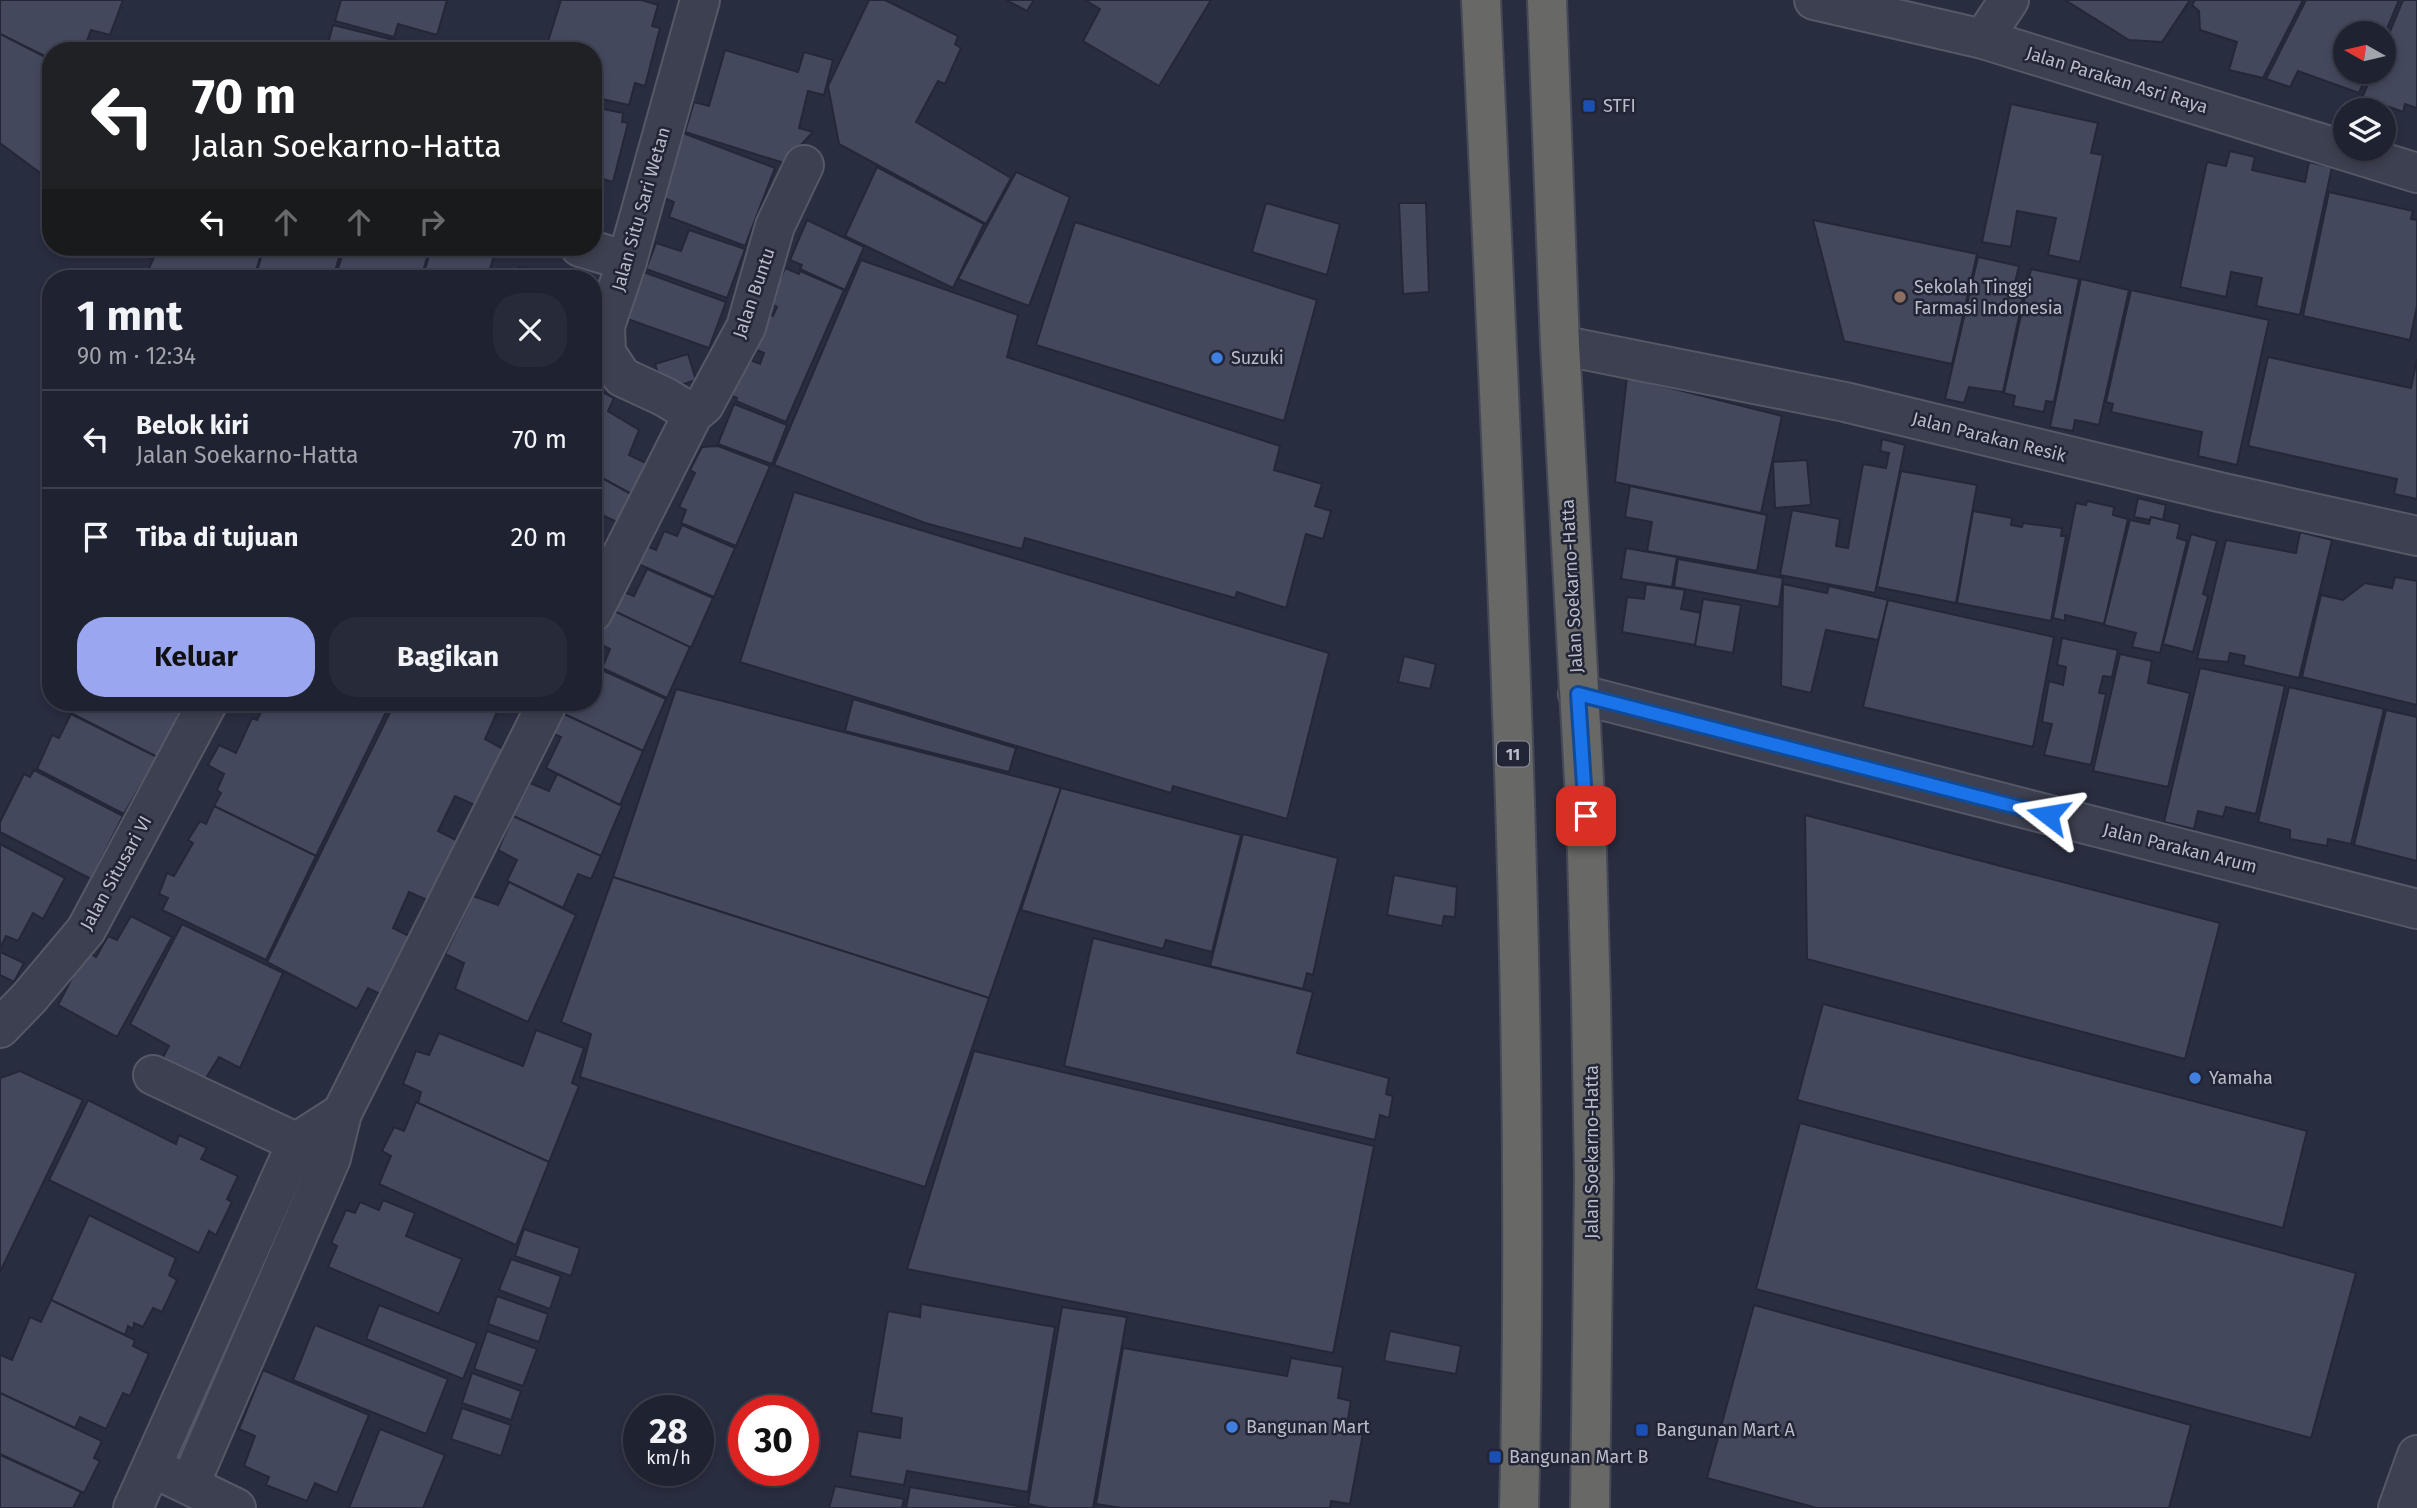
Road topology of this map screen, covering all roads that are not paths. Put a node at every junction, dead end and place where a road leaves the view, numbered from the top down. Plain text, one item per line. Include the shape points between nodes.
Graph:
1 (701, 0) edge
2 (1481, 0) edge
3 (1547, 0) edge
4 (1814, 0) edge
5 (2009, 0) edge
6 (1983, 39) junction
7 (804, 165) dead end
8 (2417, 173) edge
9 (602, 254) edge
10 (627, 261) junction
11 (1560, 345) junction
12 (693, 414) junction
13 (2417, 536) edge
14 (602, 594) edge
15 (1578, 694) junction
16 (203, 711) edge
17 (543, 711) edge
18 (2417, 909) edge
19 (0, 1028) edge
20 (153, 1075) dead end
21 (342, 1113) junction
22 (297, 1142) junction
23 (331, 1158) junction
24 (2417, 1455) edge
25 (152, 1468) junction
26 (190, 1484) junction
27 (133, 1508) edge
28 (236, 1508) edge
29 (1518, 1508) edge
30 (1590, 1508) edge
31 (2398, 1508) edge

1 - 10 street, Jalan Situ Sari Wetan
2 - 29 highway, 11 via 1512,696 1523,1134
3 - 11 highway, Jalan Soekarno-Hatta
4 - 6 street, Jalan Parakan Asri Raya
5 - 6 street
6 - 8 street, Jalan Parakan Asri Raya
7 - 12 street, Jalan Buntu via 775,226 746,327 704,405
9 - 10 street
10 - 12 street, Jalan Situ Sari Wetan via 605,326 606,353 622,377
11 - 13 street, Jalan Parakan Resik via 1845,402
11 - 15 highway, Jalan Soekarno-Hatta
12 - 14 street, Jalan Buntu
15 - 18 street, Jalan Parakan Arum
15 - 30 highway, Jalan Soekarno-Hatta via 1586,816 1594,1177
16 - 19 street, Jalan Situsari VI via 86,930
17 - 21 street
20 - 22 street
21 - 22 street
21 - 23 street
22 - 23 street
22 - 25 street
23 - 26 street
24 - 31 street
25 - 26 street
25 - 27 street
26 - 28 street

